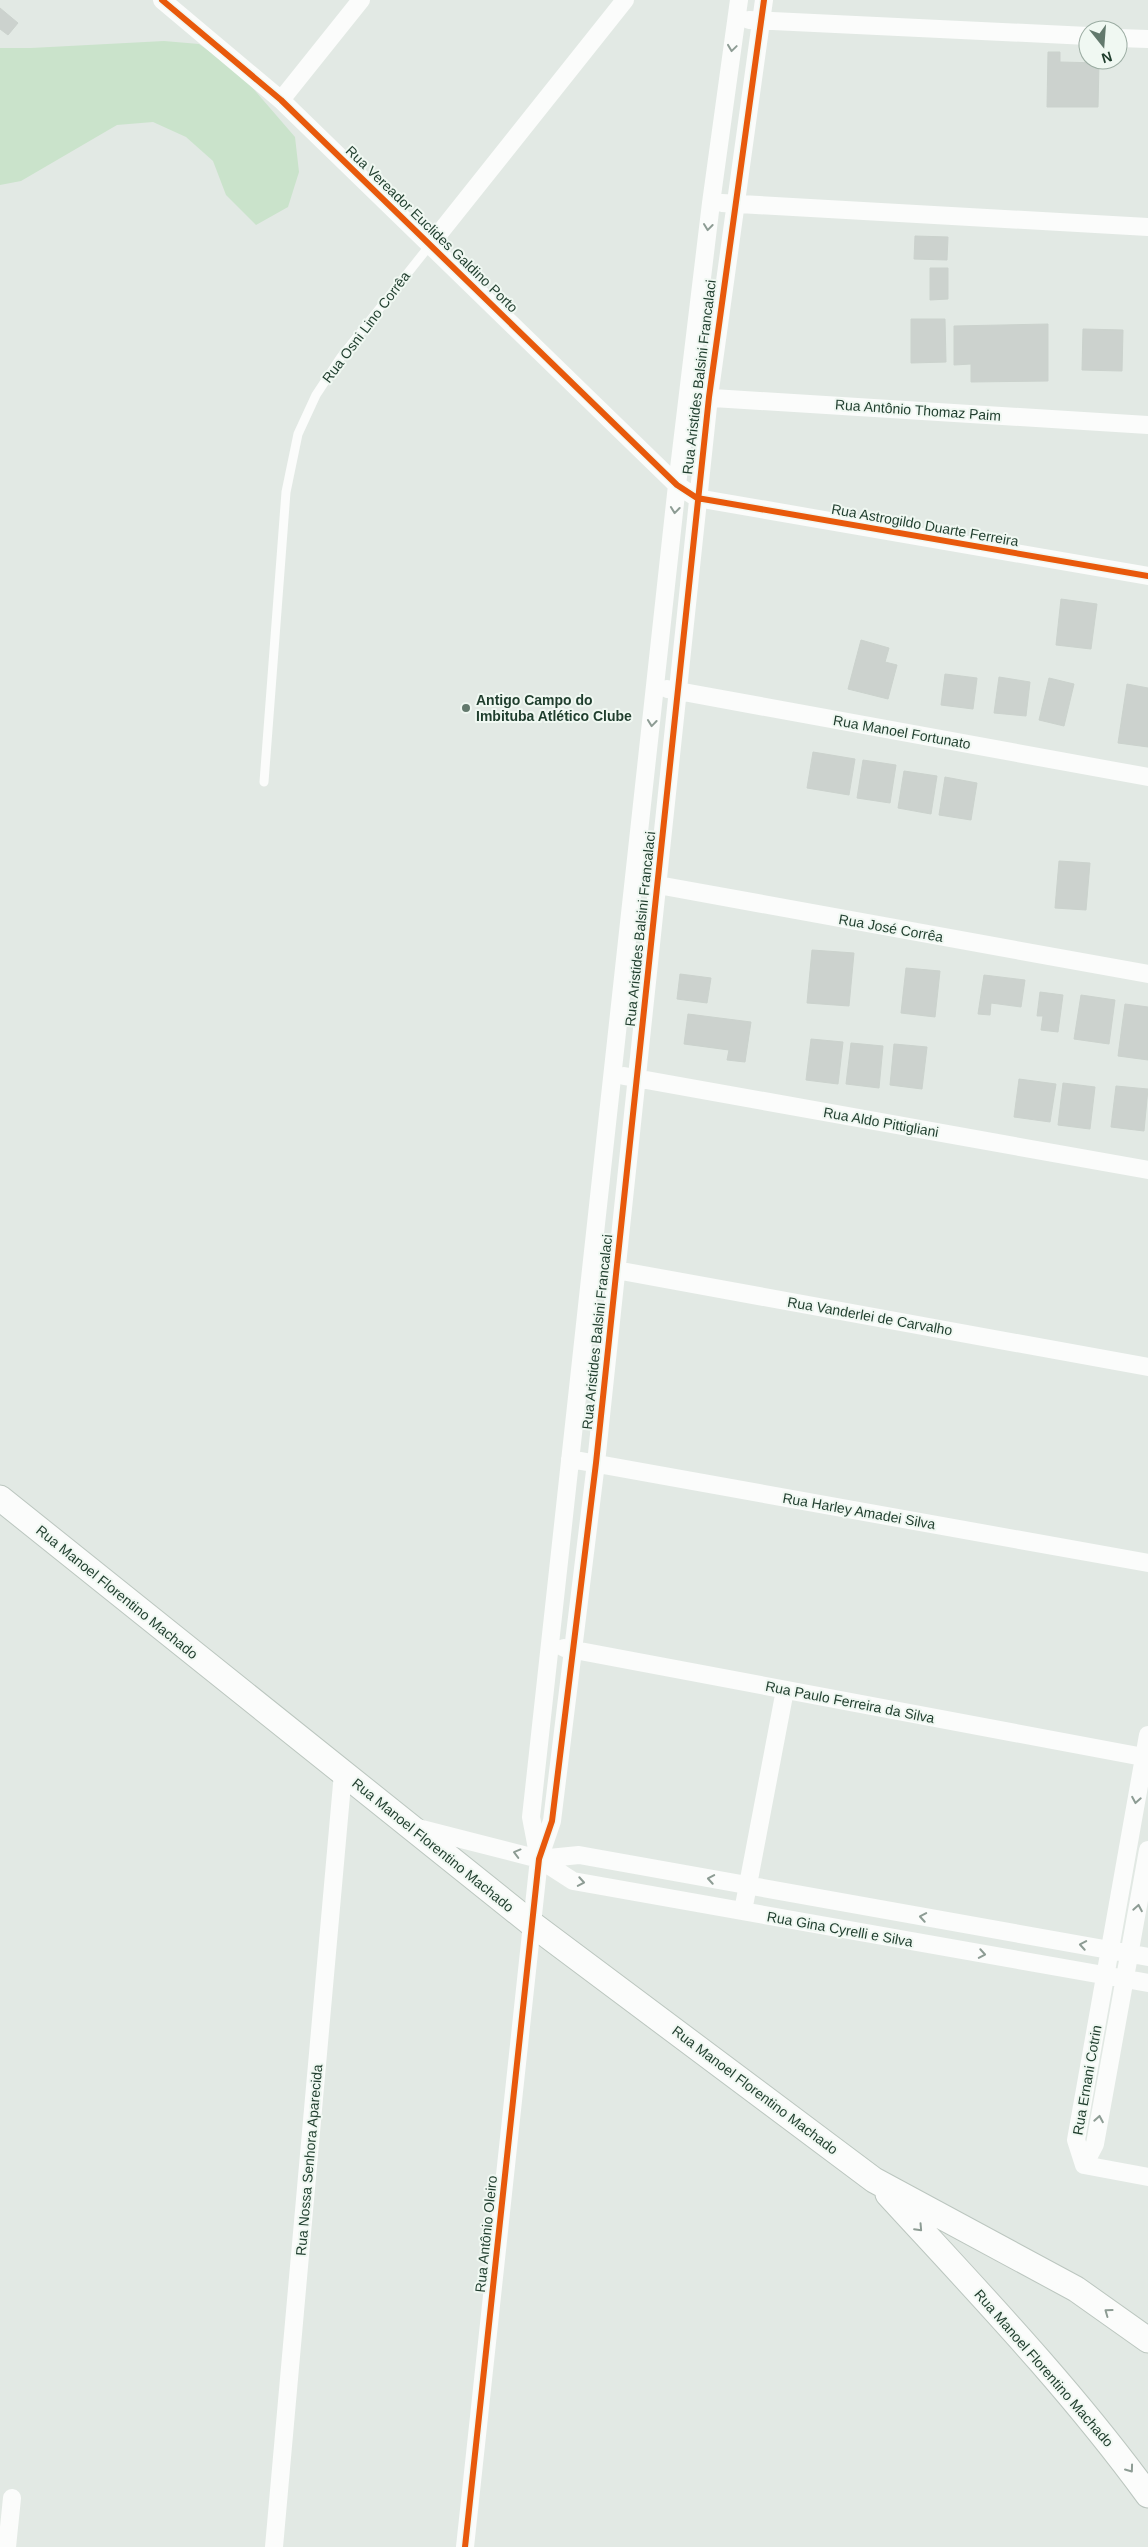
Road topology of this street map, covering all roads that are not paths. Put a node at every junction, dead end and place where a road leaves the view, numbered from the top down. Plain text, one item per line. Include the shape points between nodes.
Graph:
1 (162, 0) edge
2 (361, 0) edge
3 (625, 0) edge
4 (740, 0) edge
5 (764, 0) edge
6 (736, 20) junction
7 (760, 21) junction
8 (1078, 36) edge
9 (1128, 38) edge
10 (1148, 39) edge
11 (281, 100) junction
12 (711, 203) junction
13 (734, 204) junction
14 (1148, 227) edge
15 (430, 245) junction
16 (688, 396) junction
17 (709, 397) junction
18 (1148, 425) edge
19 (677, 484) junction
20 (697, 498) junction
21 (1148, 576) edge
22 (656, 686) junction
23 (678, 691) junction
24 (1148, 777) edge
25 (264, 782) dead end
26 (634, 881) junction
27 (657, 885) junction
28 (1148, 974) edge
29 (614, 1074) junction
30 (636, 1078) junction
31 (1148, 1170) edge
32 (593, 1266) junction
33 (616, 1270) junction
34 (1148, 1367) edge
35 (570, 1459) junction
36 (596, 1463) junction
37 (0, 1498) edge
38 (1148, 1564) edge
39 (552, 1646) junction
40 (575, 1650) junction
41 (785, 1690) junction
42 (1148, 1735) edge
43 (1146, 1758) edge
44 (343, 1773) junction
45 (408, 1825) junction
46 (1148, 1850) edge
47 (539, 1859) junction
48 (748, 1886) junction
49 (743, 1911) junction
50 (532, 1924) junction
51 (1109, 1950) junction
52 (1129, 1954) junction
53 (1148, 1957) edge
54 (1105, 1976) junction
55 (1124, 1979) junction
56 (1148, 1983) edge
57 (1084, 2165) junction
58 (1148, 2177) edge
59 (874, 2180) junction
60 (1148, 2340) edge
61 (1148, 2495) edge
62 (12, 2498) dead end
63 (7, 2547) edge
64 (274, 2547) edge
65 (465, 2547) edge

1 - 11 street, Rua Vereador Euclides Galdino Porto
2 - 11 street
3 - 15 street, Rua Osni Lino Corrêa
4 - 6 street, Rua Aristides Balsini Francalaci
5 - 7 street, Rua Aristides Balsini Francalaci
6 - 7 street
6 -> 12 street, Rua Aristides Balsini Francalaci
7 - 8 street
7 - 13 street, Rua Aristides Balsini Francalaci
9 - 10 street
11 - 15 street, Rua Vereador Euclides Galdino Porto
12 - 13 street
12 -> 16 street, Rua Aristides Balsini Francalaci
13 - 14 street
13 - 17 street, Rua Aristides Balsini Francalaci
15 - 19 street, Rua Vereador Euclides Galdino Porto
15 - 25 lane, Rua Osni Lino Corrêa via 341,357 316,395 298,434 286,492
16 - 17 street, Rua Antônio Thomaz Paim
16 - 19 street, Rua Aristides Balsini Francalaci
17 - 18 street, Rua Antônio Thomaz Paim
17 - 20 street, Rua Aristides Balsini Francalaci
19 - 20 street, Rua Vereador Euclides Galdino Porto
19 -> 22 street, Rua Aristides Balsini Francalaci
20 - 21 street, Rua Astrogildo Duarte Ferreira
20 - 23 street, Rua Aristides Balsini Francalaci
22 - 23 street, Rua Manoel Fortunato
22 -> 26 street, Rua Aristides Balsini Francalaci
23 - 24 street, Rua Manoel Fortunato
23 - 27 street, Rua Aristides Balsini Francalaci
26 - 27 street, Rua José Corrêa
26 - 29 street, Rua Aristides Balsini Francalaci
27 - 28 street, Rua José Corrêa
27 - 30 street, Rua Aristides Balsini Francalaci
29 - 30 street, Rua Aldo Pittigliani
29 - 32 street, Rua Aristides Balsini Francalaci
30 - 31 street, Rua Aldo Pittigliani
30 - 33 street, Rua Aristides Balsini Francalaci
32 - 33 street, Rua Vanderlei de Carvalho
32 - 35 street, Rua Aristides Balsini Francalaci
33 - 34 street, Rua Vanderlei de Carvalho
33 - 36 street, Rua Aristides Balsini Francalaci
35 - 36 street, Rua Harley Amadei Silva
35 - 39 street, Rua Aristides Balsini Francalaci
36 - 38 street, Rua Harley Amadei Silva
36 - 40 street, Rua Aristides Balsini Francalaci
37 - 44 main road, Rua Manoel Florentino Machado
39 - 40 street, Rua Paulo Ferreira da Silva
39 - 47 street, Rua Aristides Balsini Francalaci via 531,1818
40 - 41 street, Rua Paulo Ferreira da Silva
40 - 47 street, Rua Aristides Balsini Francalaci via 552,1821
41 - 43 street, Rua Paulo Ferreira da Silva
41 - 48 street
42 - 43 street, Rua Ernani Cotrin
43 -> 51 street, Rua Ernani Cotrin
44 - 45 main road, Rua Manoel Florentino Machado
44 - 64 street, Rua Nossa Senhora Aparecida
47 -> 45 street, Rua Gina Cyrelli e Silva
45 - 50 main road, Rua Manoel Florentino Machado
52 -> 46 street, Rua Ernani Cotrin
48 -> 47 street, Rua Gina Cyrelli e Silva via 580,1856
47 -> 49 street, Rua Gina Cyrelli e Silva via 573,1881
47 - 50 street, Rua Antônio Oleiro
48 - 49 street
51 -> 48 street, Rua Gina Cyrelli e Silva
49 -> 54 street, Rua Gina Cyrelli e Silva
50 - 59 main road, Rua Manoel Florentino Machado
50 - 65 street, Rua Antônio Oleiro
51 - 52 street, Rua Gina Cyrelli e Silva
51 - 54 street, Rua Ernani Cotrin
52 - 53 street, Rua Gina Cyrelli e Silva
52 - 55 street, Rua Ernani Cotrin
54 - 55 street, Rua Gina Cyrelli e Silva
54 - 57 street, Rua Ernani Cotrin via 1076,2140
55 - 56 street, Rua Gina Cyrelli e Silva
57 -> 55 street, Rua Ernani Cotrin via 1095,2144
57 - 58 street
60 -> 59 main road, Rua Manoel Florentino Machado via 1076,2288
59 -> 61 main road, Rua Manoel Florentino Machado via 1021,2339 1112,2445
62 - 63 street

